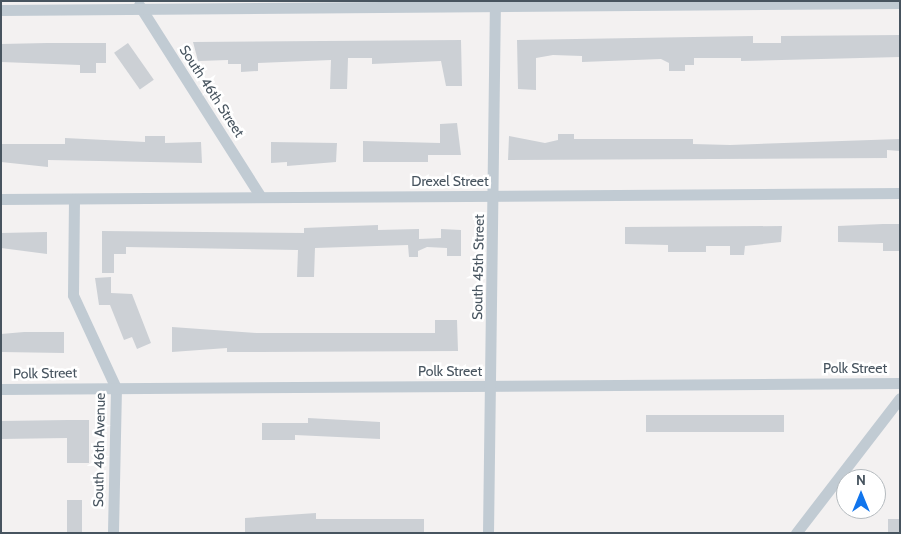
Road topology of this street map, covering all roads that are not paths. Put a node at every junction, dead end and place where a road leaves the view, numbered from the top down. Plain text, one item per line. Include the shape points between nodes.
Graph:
1 (900, 3) edge
2 (494, 4) edge
3 (139, 5) edge
4 (1, 10) edge
5 (900, 192) edge
6 (493, 195) junction
7 (261, 197) junction
8 (74, 198) junction
9 (1, 199) edge
10 (900, 383) edge
11 (491, 386) junction
12 (1, 388) edge
13 (116, 388) junction
14 (900, 398) edge
15 (113, 533) edge
16 (488, 533) edge
17 (796, 533) edge

1 - 2 street
2 - 3 street
2 - 6 street, South 45th Street
3 - 4 street
3 - 7 street, South 46th Street
5 - 6 street, Drexel Street
6 - 7 street, Drexel Street
6 - 11 street, South 45th Street
7 - 8 street, Drexel Street
8 - 9 street, Drexel Street
8 - 13 street, South 46th Avenue via 73,295
10 - 11 street, Polk Street
11 - 13 street, Polk Street
11 - 16 street, South 45th Street
12 - 13 street, Polk Street
13 - 15 street, South 46th Avenue
14 - 17 street

